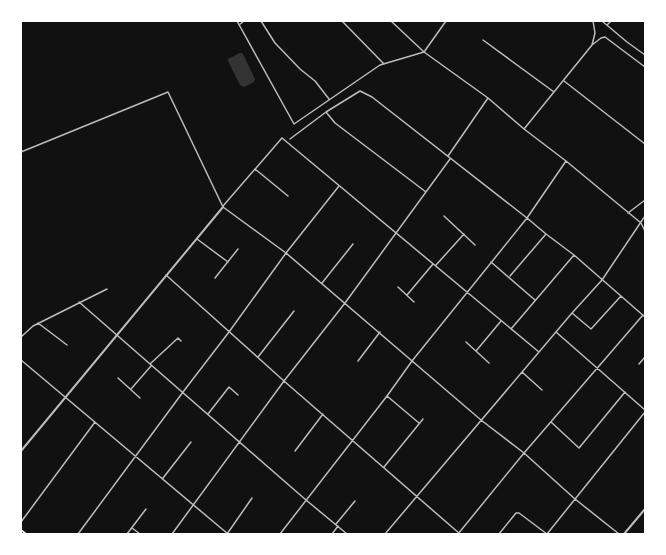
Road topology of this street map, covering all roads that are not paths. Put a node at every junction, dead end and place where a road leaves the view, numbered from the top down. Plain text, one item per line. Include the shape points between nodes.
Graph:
1 (237, 21) edge
2 (244, 21) edge
3 (261, 21) edge
4 (342, 21) edge
5 (390, 21) edge
6 (446, 21) edge
7 (593, 21) edge
8 (602, 21) edge
9 (611, 21) edge
10 (239, 25) junction
11 (607, 26) junction
12 (483, 40) dead end
13 (592, 45) junction
14 (424, 52) junction
15 (645, 55) edge
16 (384, 64) junction
17 (645, 67) edge
18 (564, 81) junction
19 (554, 92) junction
20 (488, 98) junction
21 (329, 99) junction
22 (326, 112) junction
23 (524, 129) junction
24 (290, 139) dead end
25 (645, 144) edge
26 (21, 152) edge
27 (447, 157) junction
28 (450, 158) junction
29 (566, 161) junction
30 (255, 169) junction
31 (339, 186) junction
32 (426, 192) junction
33 (288, 196) dead end
34 (645, 200) edge
35 (223, 207) junction
36 (628, 213) junction
37 (444, 216) dead end
38 (645, 216) edge
39 (527, 218) junction
40 (641, 224) junction
41 (645, 231) edge
42 (396, 233) junction
43 (464, 234) junction
44 (546, 234) junction
45 (197, 238) junction
46 (353, 244) dead end
47 (475, 245) dead end
48 (238, 250) dead end
49 (286, 253) junction
50 (574, 255) junction
51 (228, 262) junction
52 (491, 262) junction
53 (433, 264) junction
54 (435, 266) junction
55 (166, 276) junction
56 (510, 276) junction
57 (215, 278) dead end
58 (602, 280) junction
59 (322, 283) junction
60 (398, 287) dead end
61 (107, 289) dead end
62 (467, 292) junction
63 (406, 295) junction
64 (621, 296) junction
65 (535, 300) junction
66 (79, 302) junction
67 (414, 302) dead end
68 (345, 303) junction
69 (294, 311) dead end
70 (572, 313) junction
71 (643, 315) junction
72 (645, 317) edge
73 (501, 321) junction
74 (38, 323) junction
75 (511, 329) junction
76 (229, 332) junction
77 (380, 332) junction
78 (556, 332) junction
79 (116, 335) junction
80 (21, 337) edge
81 (181, 341) dead end
82 (466, 342) dead end
83 (67, 345) dead end
84 (476, 351) junction
85 (539, 352) junction
86 (258, 357) junction
87 (645, 357) edge
88 (21, 360) edge
89 (358, 361) dead end
90 (412, 361) junction
91 (489, 363) dead end
92 (639, 364) dead end
93 (151, 365) junction
94 (597, 369) junction
95 (522, 372) junction
96 (118, 378) dead end
97 (284, 381) junction
98 (131, 389) junction
99 (542, 390) dead end
100 (182, 392) junction
101 (625, 392) junction
102 (238, 395) dead end
103 (387, 396) junction
104 (66, 397) junction
105 (140, 398) dead end
106 (645, 411) edge
107 (208, 414) junction
108 (323, 414) junction
109 (423, 419) dead end
110 (481, 420) junction
111 (96, 422) junction
112 (551, 422) junction
113 (419, 423) junction
114 (352, 440) junction
115 (240, 441) junction
116 (191, 442) dead end
117 (21, 449) edge
118 (295, 451) dead end
119 (524, 453) junction
120 (136, 456) junction
121 (384, 468) junction
122 (162, 478) junction
123 (416, 496) junction
124 (252, 498) dead end
125 (575, 499) junction
126 (306, 500) junction
127 (355, 501) dead end
128 (193, 505) junction
129 (146, 509) dead end
130 (645, 509) edge
131 (21, 522) edge
132 (337, 525) junction
133 (132, 528) junction
134 (21, 530) edge
135 (26, 534) edge
136 (78, 534) edge
137 (127, 534) edge
138 (140, 534) edge
139 (172, 534) edge
140 (227, 534) edge
141 (280, 534) edge
142 (332, 534) edge
143 (347, 534) edge
144 (385, 534) edge
145 (459, 534) edge
146 (499, 534) edge
147 (547, 534) edge
148 (619, 534) edge
149 (624, 534) edge

1 - 10 street
2 - 10 street
3 - 21 street via 275,43 315,81
4 - 16 street
5 - 14 street
6 - 14 street
7 - 13 street via 595,33
8 - 11 street
9 - 11 street
10 - 21 street via 294,124
11 - 15 street
12 - 19 street
13 - 17 street via 605,37
13 - 18 street
14 - 16 street
14 - 20 street
16 - 21 street
18 - 19 street
18 - 25 street
19 - 23 street
20 - 23 street
20 - 27 street
22 - 24 street
22 - 27 street via 360,91 372,97
22 - 32 street via 335,123
23 - 29 street
26 - 35 street via 168,92
27 - 28 street
28 - 32 street
28 - 39 street
29 - 36 street
29 - 39 street
30 - 31 street via 282,138
30 - 33 street
30 - 35 street
31 - 42 street
31 - 49 street
32 - 42 street
34 - 36 street
35 - 45 street
35 - 49 street
36 - 40 street
37 - 43 street
38 - 40 street
39 - 44 street
39 - 52 street
40 - 41 street
40 - 58 street
42 - 53 street
42 - 68 street
43 - 47 street
43 - 54 street
44 - 50 street
44 - 56 street
45 - 51 street
45 - 55 street
46 - 59 street
48 - 51 street
49 - 59 street
49 - 76 street
50 - 58 street
50 - 65 street
51 - 57 street
52 - 56 street
52 - 62 street
53 - 54 street
53 - 63 street
54 - 62 street
55 - 76 street
55 - 79 street
56 - 65 street
58 - 64 street
58 - 70 street
59 - 68 street
60 - 63 street
61 - 66 street
62 - 73 street
62 - 90 street
63 - 67 street
64 - 70 street via 591,329
64 - 71 street
65 - 75 street
66 - 74 street
66 - 79 street
68 - 77 street
68 - 97 street
69 - 86 street
70 - 78 street
71 - 72 street
71 - 94 street
73 - 75 street
73 - 84 street
74 - 80 street
74 - 83 street
75 - 85 street
76 - 86 street
76 - 100 street
77 - 89 street
77 - 90 street
78 - 85 street
78 - 94 street
79 - 93 street
79 - 104 street
81 - 93 street via 178,338
82 - 84 street
84 - 91 street
85 - 95 street
86 - 97 street
87 - 92 street
88 - 104 street
90 - 103 street
90 - 110 street
93 - 98 street
93 - 100 street
94 - 101 street
94 - 112 street
95 - 99 street
95 - 110 street
96 - 98 street
97 - 108 street
97 - 115 street
98 - 105 street
100 - 107 street
100 - 120 street
101 - 106 street
101 - 112 street via 579,448
102 - 107 street via 229,387
103 - 113 street
103 - 114 street
104 - 111 street
104 - 117 street
106 - 125 street
107 - 115 street
108 - 114 street
108 - 118 street
109 - 113 street
110 - 119 street
110 - 123 street
111 - 120 street
111 - 131 street
112 - 119 street
113 - 121 street
114 - 121 street
114 - 126 street
115 - 126 street
115 - 128 street
116 - 122 street
119 - 125 street
119 - 145 street
120 - 122 street
120 - 136 street
121 - 123 street
122 - 128 street
123 - 144 street
123 - 145 street
124 - 140 street
125 - 147 street
125 - 148 street
126 - 132 street
126 - 141 street
127 - 132 street
128 - 139 street
128 - 140 street
129 - 133 street
130 - 149 street
132 - 142 street
132 - 143 street
133 - 137 street
133 - 138 street
134 - 135 main road
146 - 147 street via 516,512

